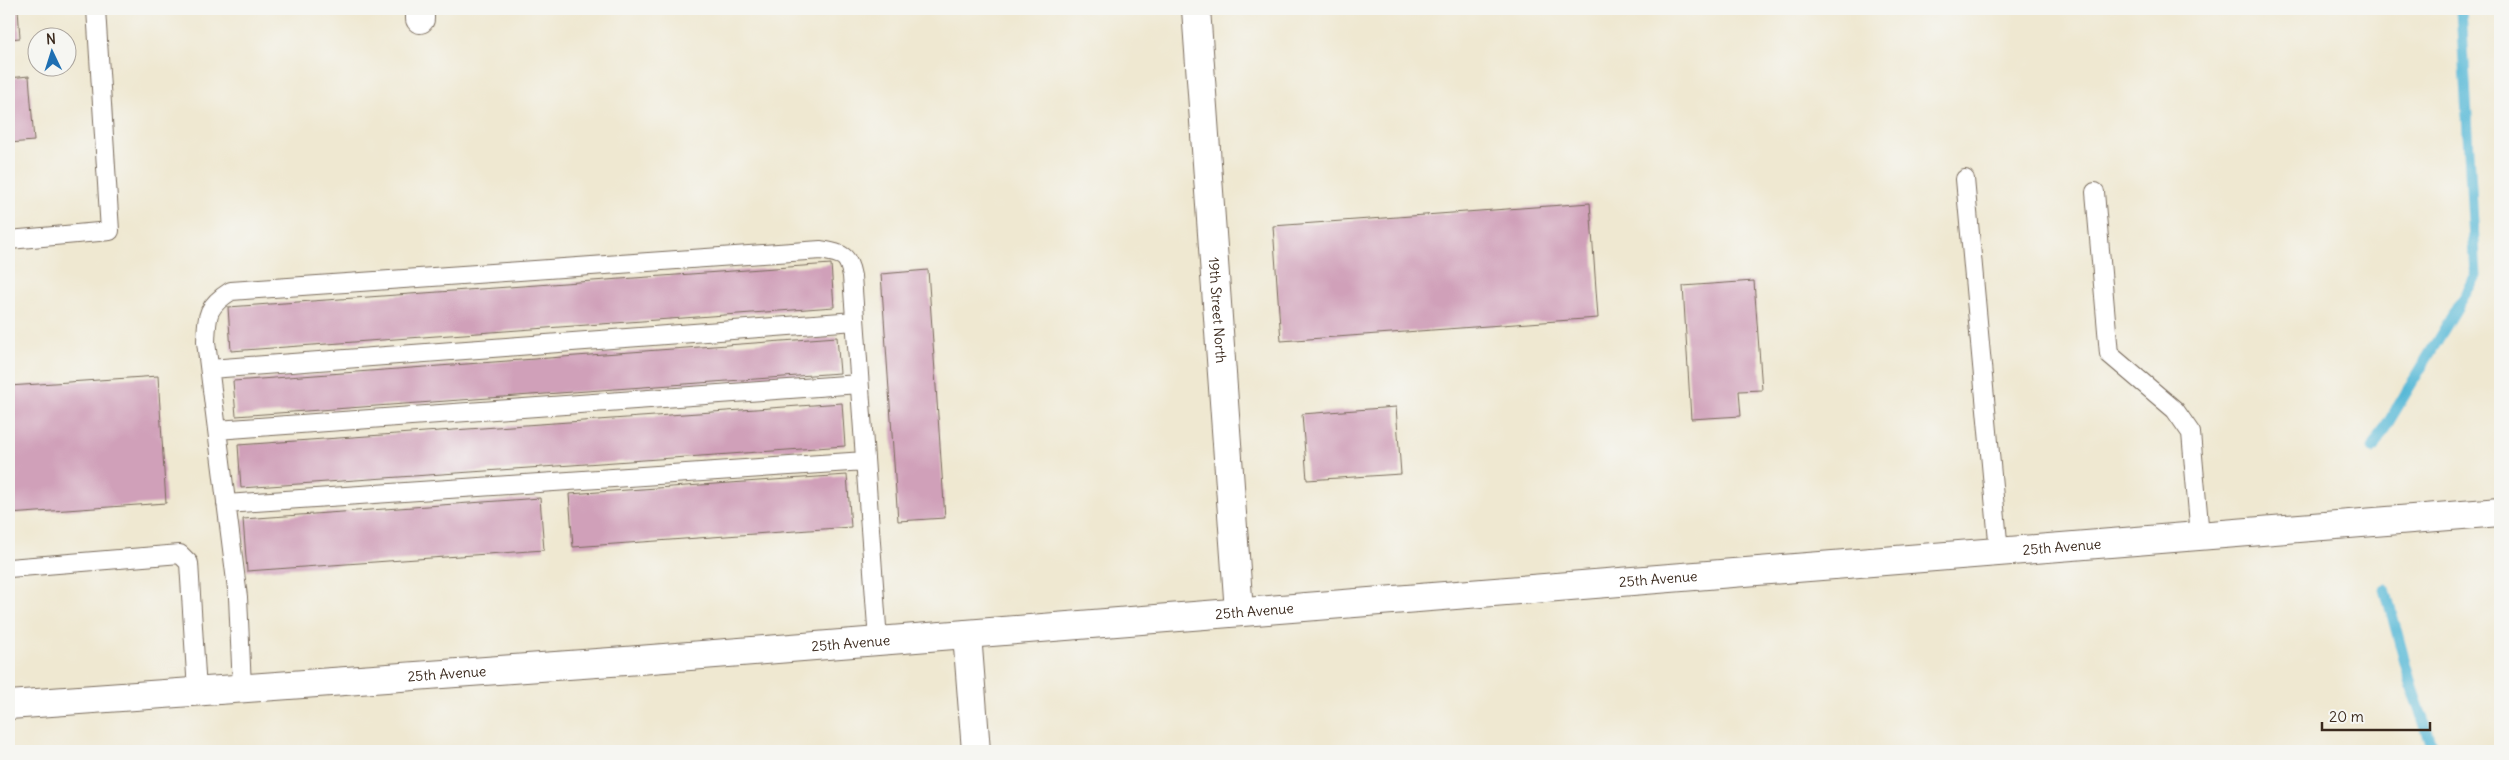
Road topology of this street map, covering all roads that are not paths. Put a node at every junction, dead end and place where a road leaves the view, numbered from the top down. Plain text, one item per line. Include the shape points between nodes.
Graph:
1 (96, 9) edge
2 (1196, 9) edge
3 (1964, 179) dead end
4 (2094, 192) dead end
5 (9, 240) edge
6 (855, 321) junction
7 (210, 369) junction
8 (859, 384) junction
9 (217, 430) junction
10 (865, 461) junction
11 (226, 504) junction
12 (2500, 512) edge
13 (2200, 536) junction
14 (2000, 552) junction
15 (9, 568) edge
16 (1238, 612) junction
17 (967, 634) junction
18 (878, 641) junction
19 (242, 688) junction
20 (197, 691) junction
21 (9, 705) edge
22 (976, 751) edge

1 - 5 lane via 110,231
2 - 16 main road, 19th Street North
3 - 14 lane
4 - 13 lane via 2110,354 2175,410 2190,434
6 - 7 lane
6 - 7 lane via 850,262 841,254 821,250 231,290 215,300 206,317
6 - 8 lane
7 - 9 lane
8 - 9 lane
8 - 10 lane
9 - 11 lane
10 - 11 lane
10 - 18 lane
11 - 19 lane via 238,597
12 - 13 main road, 25th Avenue
13 - 14 main road, 25th Avenue
14 - 16 main road, 25th Avenue
15 - 20 lane via 180,554 189,563
16 - 17 main road, 25th Avenue
17 - 18 main road, 25th Avenue
17 - 22 main road
18 - 19 main road, 25th Avenue
19 - 20 main road, 25th Avenue
20 - 21 main road, 25th Avenue

